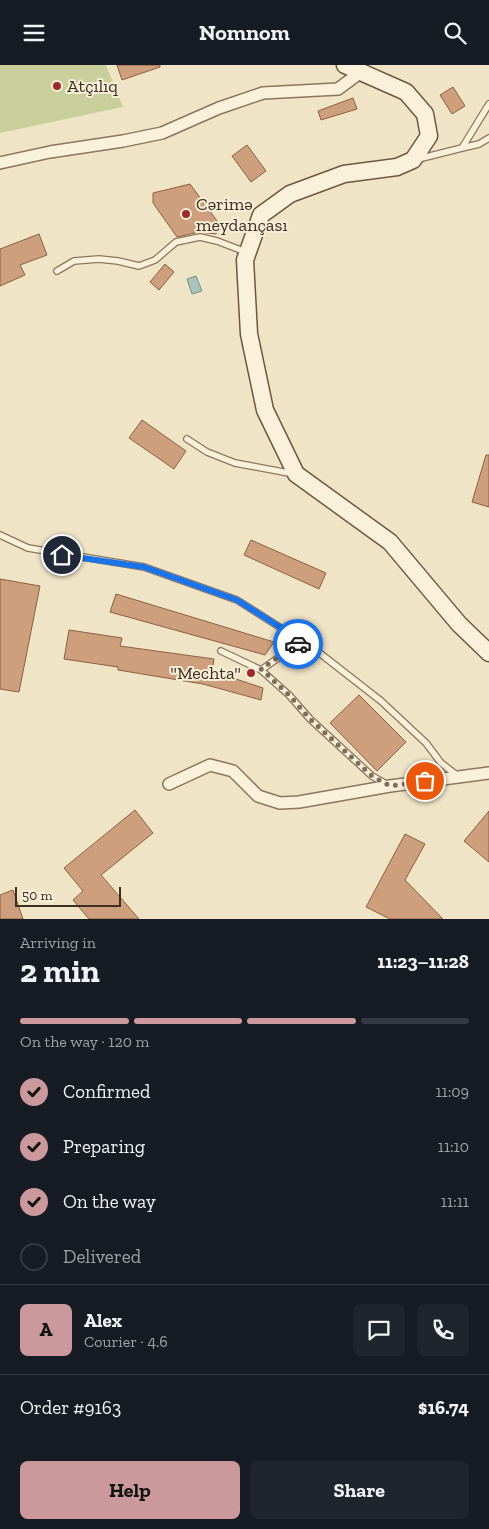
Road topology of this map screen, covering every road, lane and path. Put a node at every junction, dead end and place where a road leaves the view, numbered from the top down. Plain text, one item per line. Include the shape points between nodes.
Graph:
1 (345, 65) edge
2 (361, 73) junction
3 (489, 104) edge
4 (489, 138) edge
5 (462, 148) junction
6 (413, 160) junction
7 (0, 163) edge
8 (248, 253) junction
9 (58, 271) dead end
10 (187, 439) dead end
11 (296, 475) junction
12 (0, 535) edge
13 (302, 641) junction
14 (221, 651) dead end
15 (489, 653) edge
16 (261, 669) junction
17 (489, 773) edge
18 (460, 777) junction
19 (169, 784) dead end
20 (390, 786) junction

1 - 2 street
2 - 6 street via 406,92 425,113 429,136
2 - 7 street via 338,89 263,93 162,133
3 - 5 lane
4 - 5 lane
5 - 6 lane
6 - 8 street via 397,167 344,174 290,194 261,215
8 - 9 lane via 200,237 176,242 155,260 139,266 99,259 74,261
8 - 11 street via 245,260 249,334 265,410
10 - 11 lane via 207,452 235,463
11 - 15 street via 390,542 459,624
12 - 13 lane via 28,548 144,567 237,600
13 - 16 lane
13 - 18 lane via 381,701 426,743 441,763
14 - 16 lane
16 - 20 lane via 372,776
17 - 18 street
18 - 20 street
19 - 20 street via 210,765 233,771 258,796 280,803

